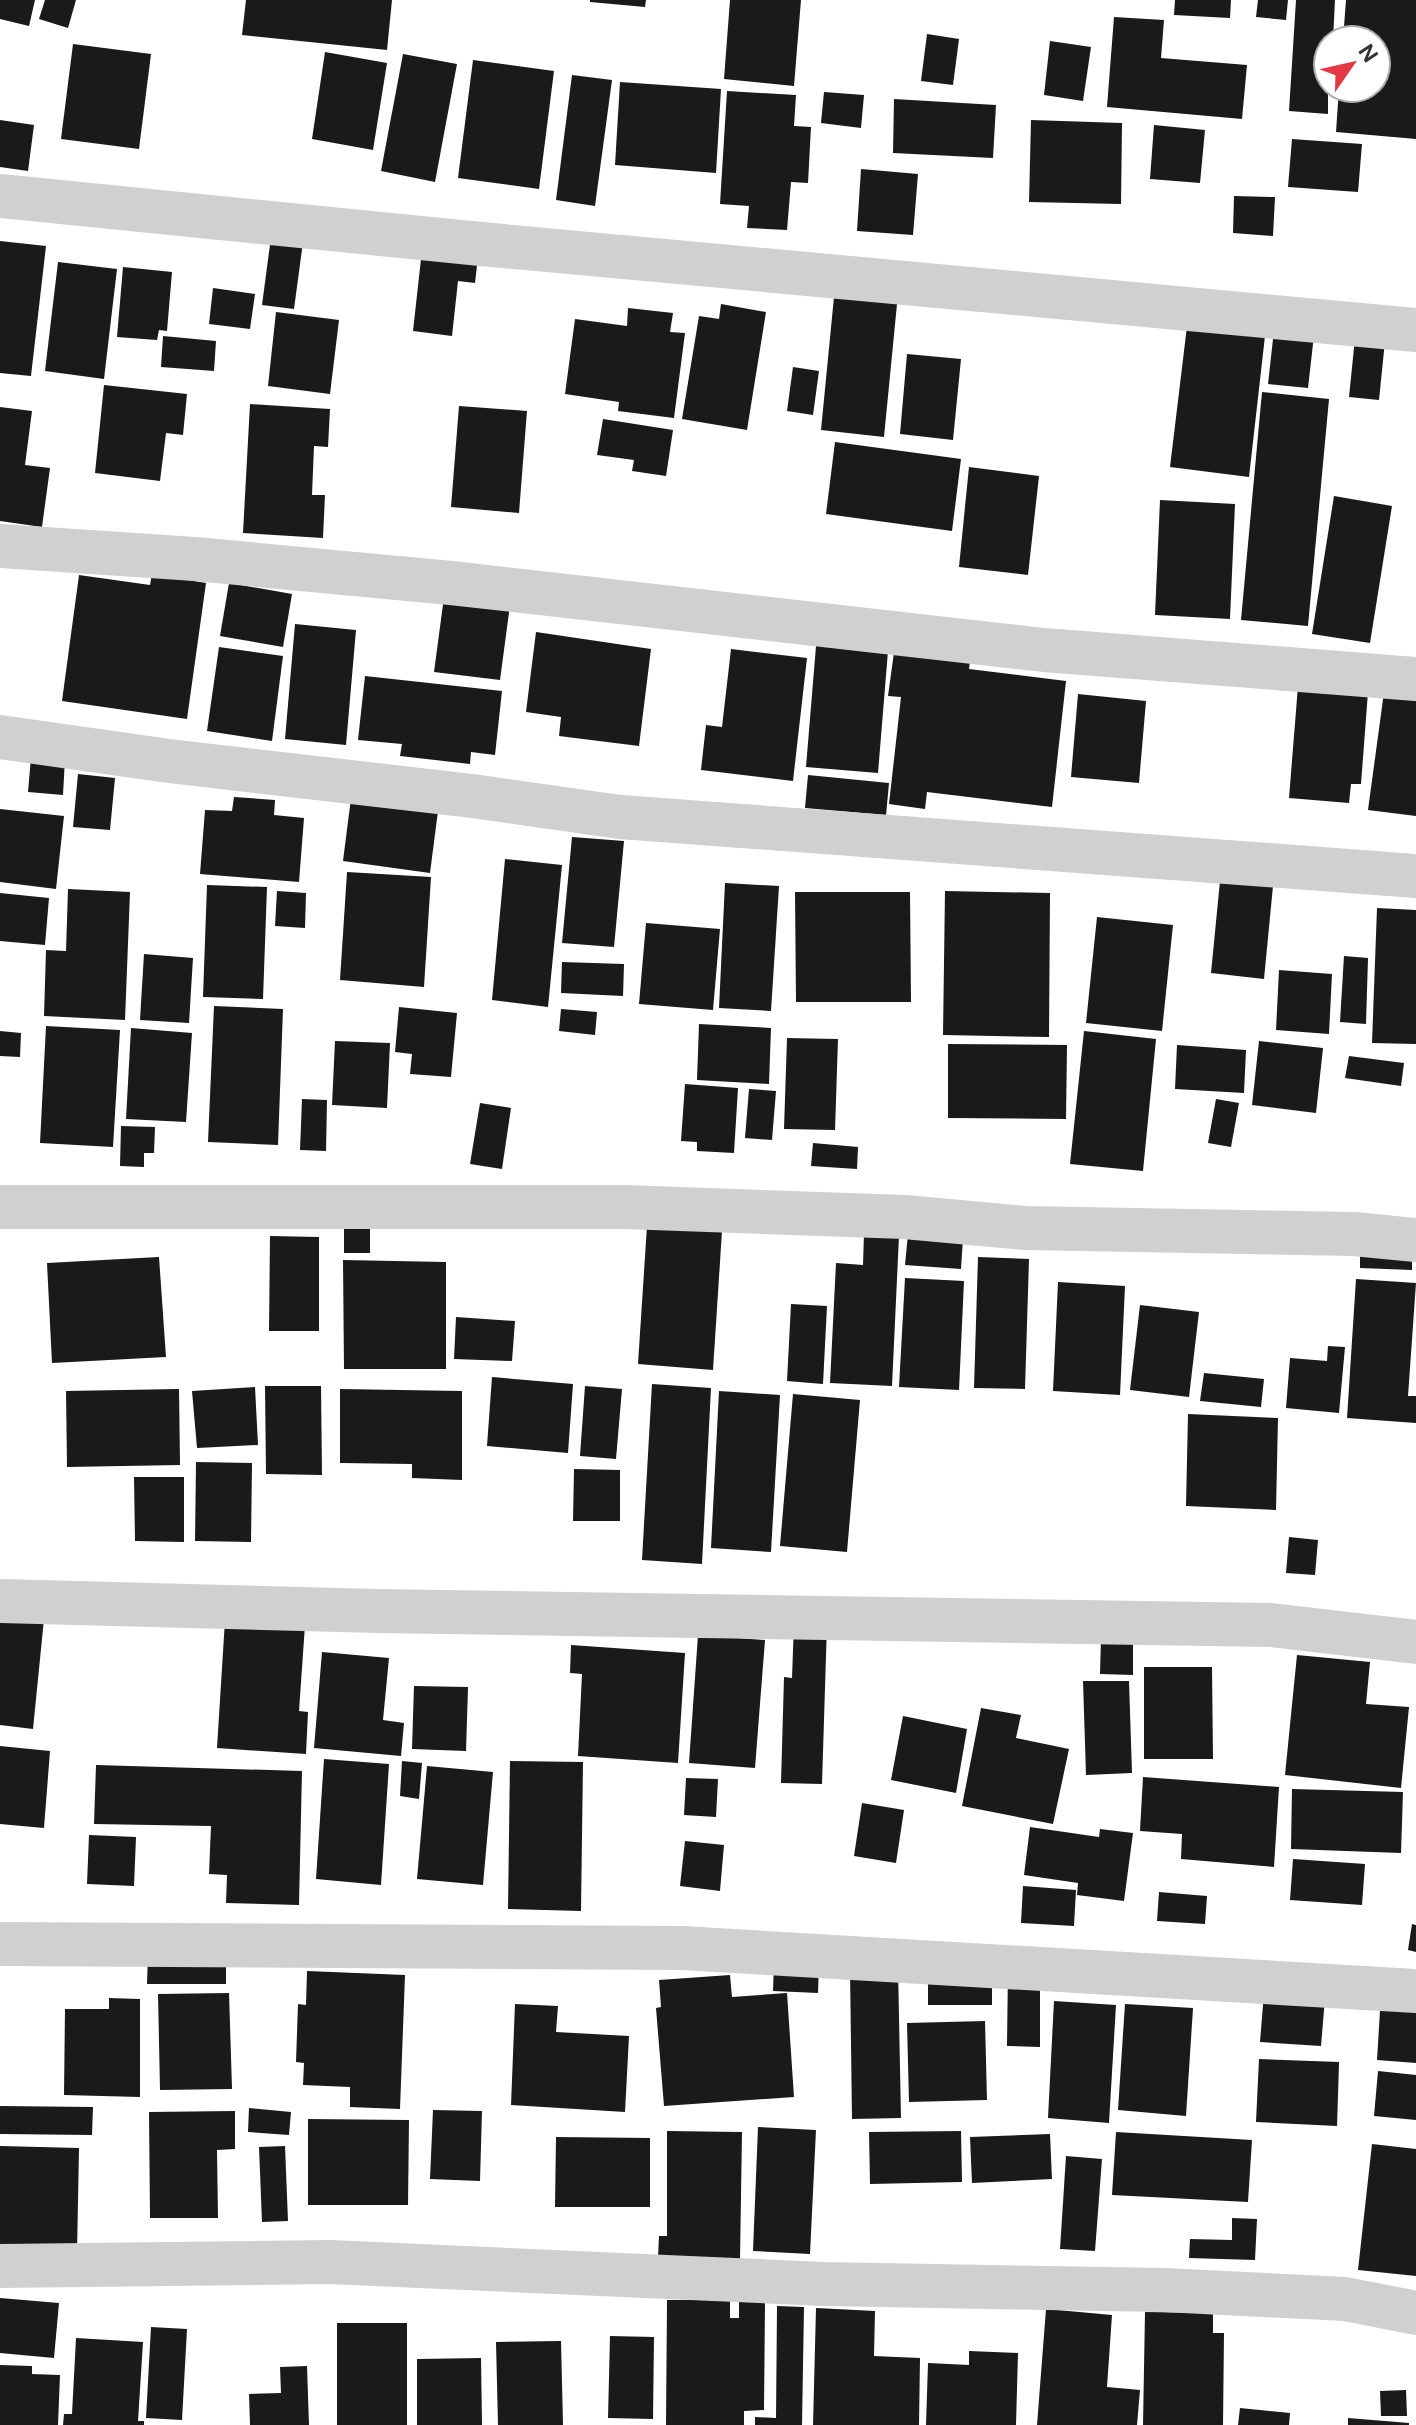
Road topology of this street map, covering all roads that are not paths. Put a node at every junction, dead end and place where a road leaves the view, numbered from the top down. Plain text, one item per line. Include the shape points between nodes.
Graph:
1 (0, 196) edge
2 (1416, 330) edge
3 (0, 546) edge
4 (1416, 679) edge
5 (0, 737) edge
6 (1416, 876) edge
7 (0, 1207) edge
8 (1416, 1240) edge
9 (0, 1601) edge
10 (1416, 1642) edge
11 (0, 1944) edge
12 (1416, 1991) edge
13 (0, 2266) edge
14 (1416, 2313) edge

1 - 2 street
3 - 4 street via 451,583 1044,650
5 - 6 street via 620,817
7 - 8 street via 624,1207 905,1217 1025,1228 1354,1234
9 - 10 street via 1271,1625
11 - 12 street via 682,1948
13 - 14 street via 330,2262 824,2284 1164,2290 1345,2299

